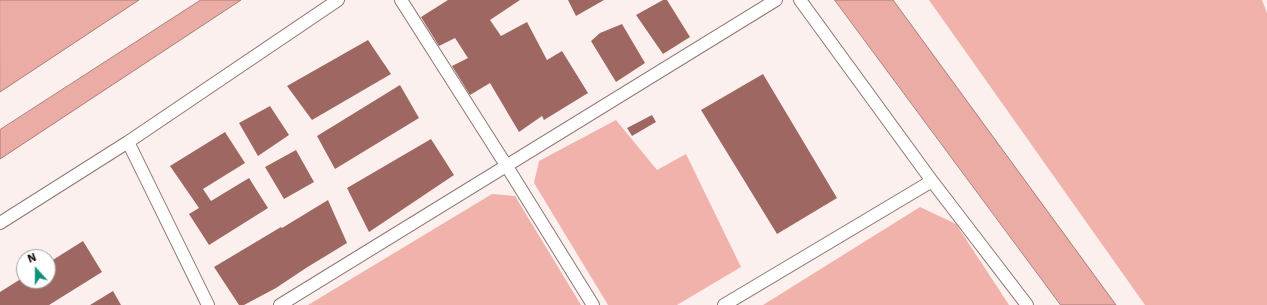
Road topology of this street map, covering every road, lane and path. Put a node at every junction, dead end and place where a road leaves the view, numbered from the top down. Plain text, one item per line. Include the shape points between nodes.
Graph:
1 (338, 0) edge
2 (401, 0) edge
3 (776, 0) edge
4 (800, 0) edge
5 (128, 142) junction
6 (506, 165) junction
7 (932, 181) junction
8 (0, 223) edge
9 (208, 305) edge
10 (280, 305) edge
11 (593, 305) edge
12 (724, 305) edge
13 (1027, 305) edge

1 - 5 street
2 - 6 street
3 - 6 street
4 - 7 street
5 - 8 street
5 - 9 street
6 - 10 street
6 - 11 street
7 - 12 street
7 - 13 street

